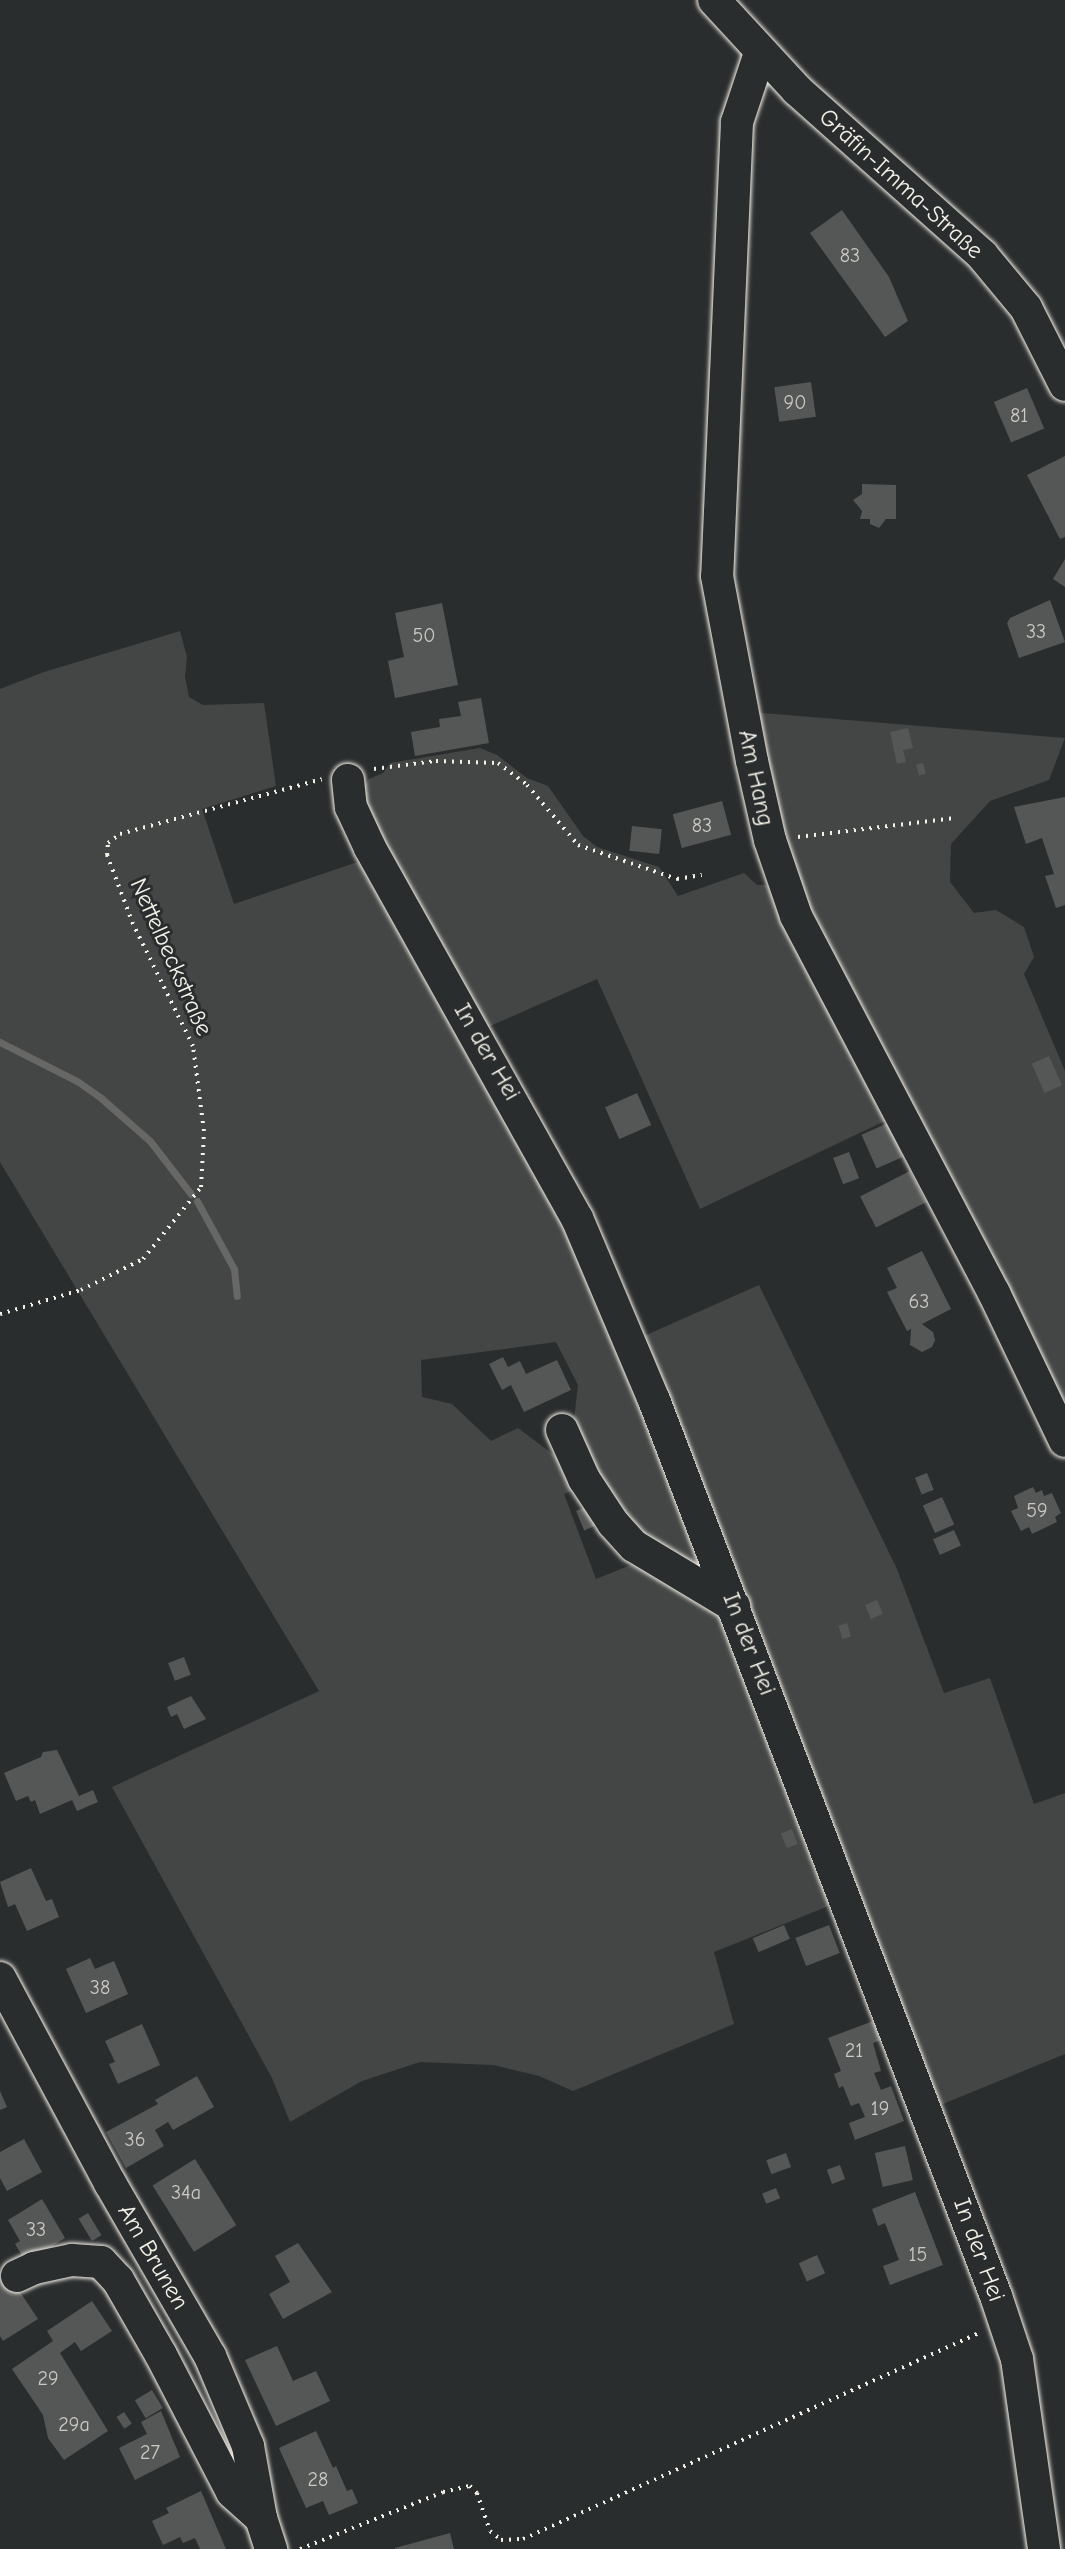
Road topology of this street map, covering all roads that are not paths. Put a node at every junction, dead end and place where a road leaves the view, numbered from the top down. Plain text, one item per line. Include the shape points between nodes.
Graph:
1 (714, 0) edge
2 (760, 53) junction
3 (1065, 385) edge
4 (356, 774) road end
5 (562, 1430) dead end
6 (1065, 1441) edge
7 (734, 1606) junction
8 (0, 1978) edge
9 (17, 2276) dead end
10 (261, 2518) junction
11 (271, 2549) edge
12 (1044, 2549) edge

1 - 2 street, Gräfin-Imma-Straße
2 - 3 street, Gräfin-Imma-Straße via 890,177 982,255 1026,308
2 - 6 street, Am Hang via 737,122 717,576 770,840 796,916 994,1293
4 - 7 street, In der Hei via 351,807 577,1218
5 - 7 street via 584,1479 634,1546
7 - 12 street, In der Hei via 1005,2321 1020,2373
8 - 10 street, Am Brunen via 210,2356 248,2446
9 - 10 street via 72,2260 101,2262 118,2280 161,2355 232,2492
10 - 11 street, Am Brunen

